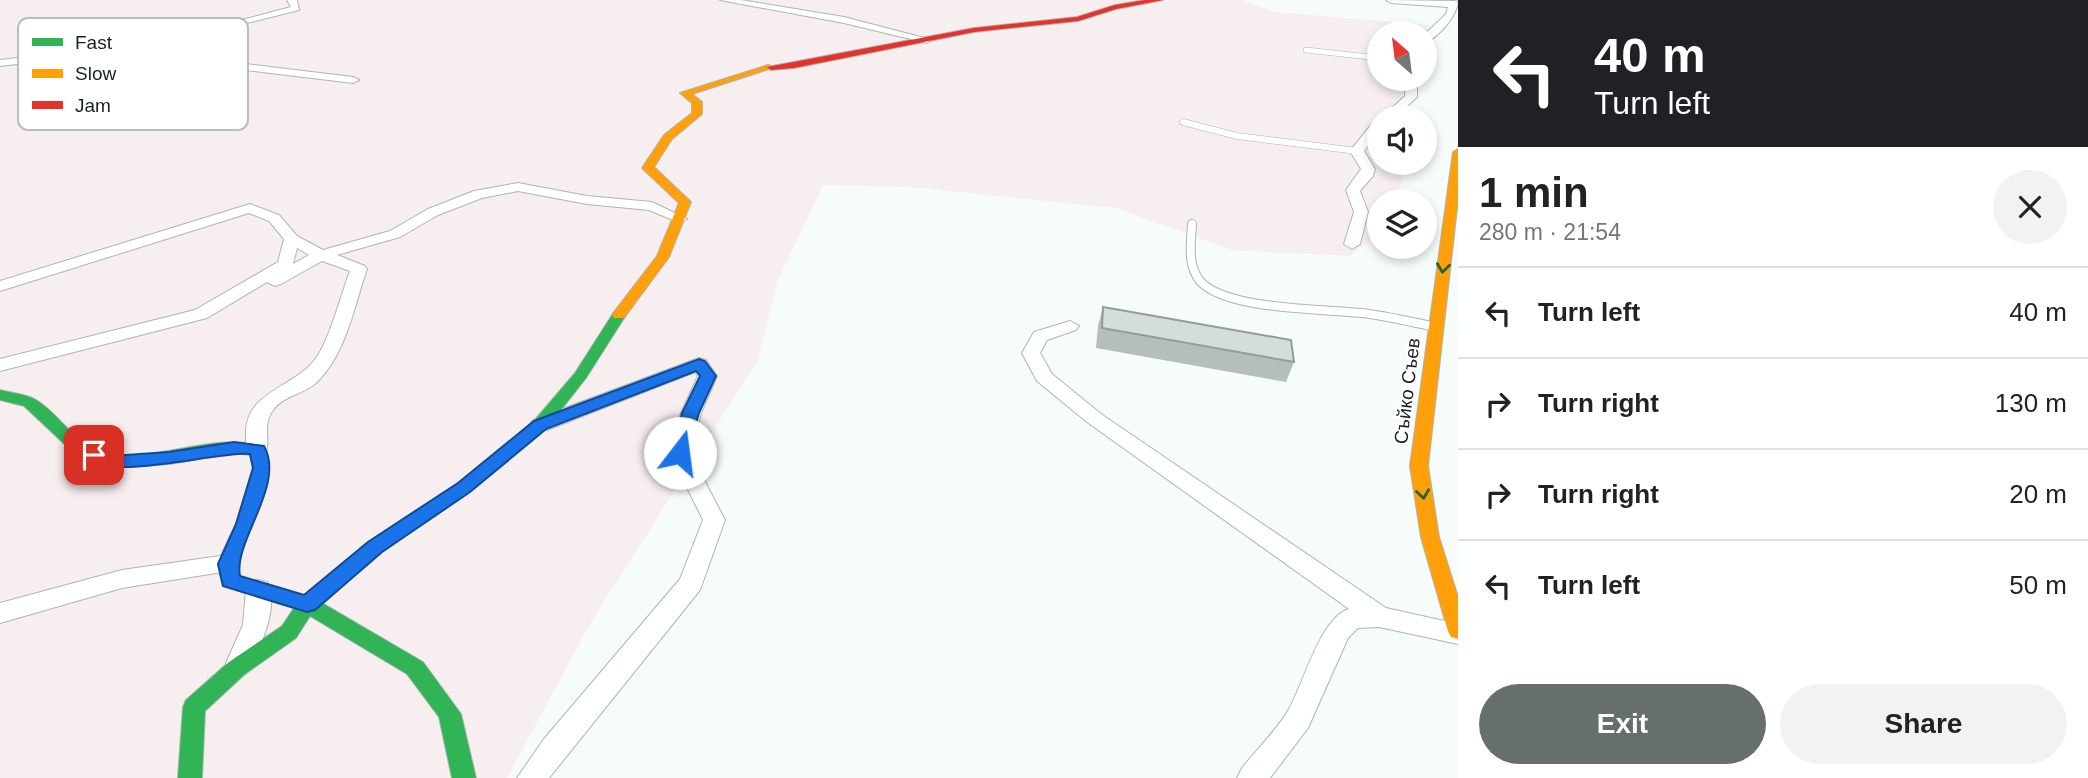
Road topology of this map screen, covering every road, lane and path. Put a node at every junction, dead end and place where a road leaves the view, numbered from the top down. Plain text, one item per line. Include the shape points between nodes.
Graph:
1 (292, 0) edge
2 (725, 0) edge
3 (1158, 0) edge
4 (1391, 0) edge
5 (1456, 5) edge
6 (248, 20) edge
7 (1437, 28) edge
8 (927, 40) junction
9 (1306, 50) dead end
10 (1367, 57) edge
11 (18, 61) edge
12 (0, 63) edge
13 (248, 67) edge
14 (353, 80) dead end
15 (1411, 91) edge
16 (1402, 105) edge
17 (1183, 122) dead end
18 (1367, 138) edge
19 (1357, 151) junction
20 (1458, 152) edge
21 (680, 219) junction
22 (1192, 224) dead end
23 (292, 239) junction
24 (1352, 244) dead end
25 (320, 255) junction
26 (0, 286) edge
27 (247, 288) junction
28 (1070, 326) dead end
29 (1436, 327) junction
30 (0, 365) edge
31 (0, 395) edge
32 (540, 425) junction
33 (257, 450) junction
34 (228, 564) junction
35 (258, 589) junction
36 (307, 604) junction
37 (0, 613) edge
38 (1379, 617) junction
39 (1458, 632) edge
40 (237, 668) junction
41 (190, 778) edge
42 (464, 778) edge
43 (532, 778) edge
44 (1252, 778) edge

1 - 6 street via 296,8
2 - 8 street
3 - 8 street via 1078,19
4 - 5 street
5 - 7 street
8 - 21 street via 773,66 685,93 697,102 697,114 668,137 648,168 685,202
9 - 10 lane
11 - 12 street
13 - 14 street
15 - 16 street
17 - 19 lane via 1237,136
18 - 19 street
19 - 24 street via 1368,169 1353,190 1361,212
20 -> 29 street, Съйко Съев
21 - 25 street via 652,206 519,187 479,194 433,212 395,234
21 - 32 street via 663,257 581,375
22 - 29 lane via 1190,255 1193,270 1204,285 1271,305 1376,314
23 - 25 street
23 - 26 street via 274,218 250,208
23 - 27 street via 285,264
25 - 27 street via 278,281
25 - 33 street via 359,269 327,357 308,380 269,401 256,421
27 - 30 street via 201,314
28 - 38 street via 1040,336 1031,353 1044,377 1094,418
29 -> 39 street, Съйко Съев via 1419,466 1430,537
31 - 33 street via 30,403 79,448 109,462 234,447
32 - 36 street via 464,487 375,547
32 - 43 street via 699,364 708,376 680,453 714,520 691,583
33 - 34 street via 261,468
34 - 35 street via 230,581
34 - 37 street via 122,579
35 - 36 street
35 - 40 street via 256,625
36 - 40 street via 289,632
36 - 42 street via 415,668 450,714
38 - 39 street
38 - 44 street via 1352,618 1338,632 1298,719
40 - 41 street via 194,707

